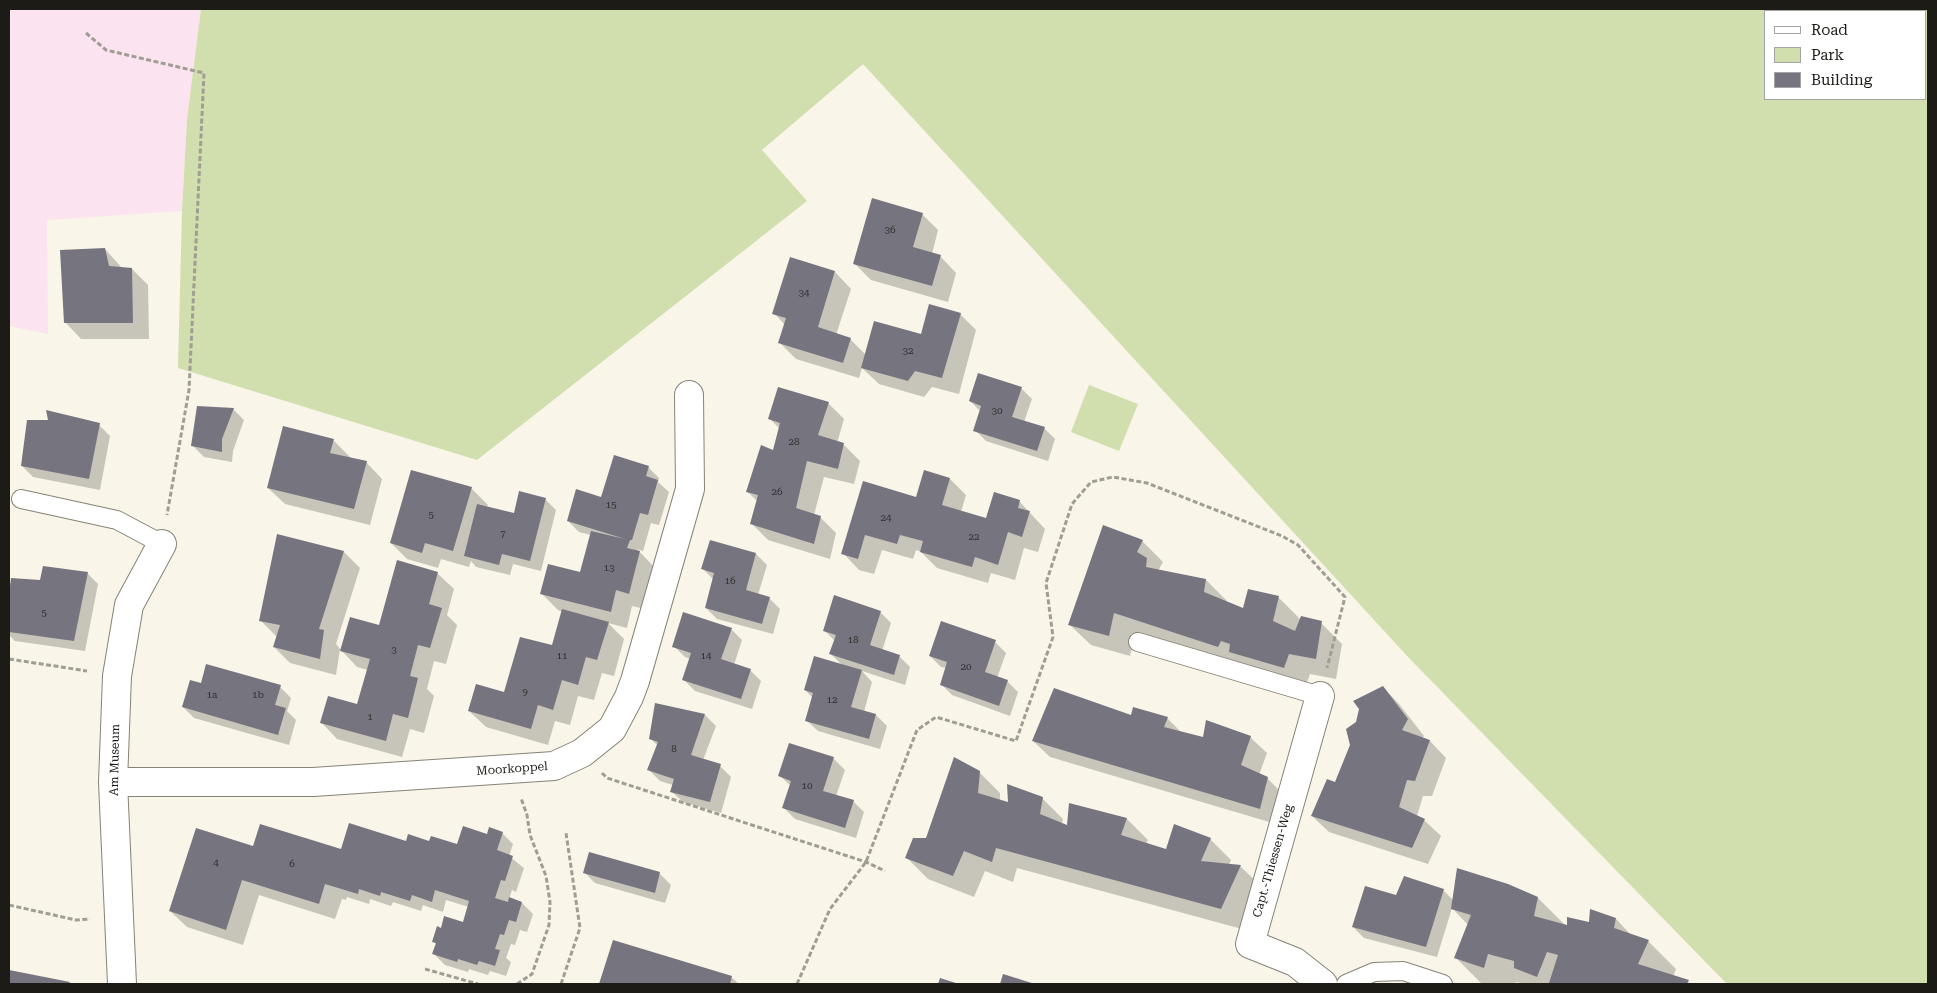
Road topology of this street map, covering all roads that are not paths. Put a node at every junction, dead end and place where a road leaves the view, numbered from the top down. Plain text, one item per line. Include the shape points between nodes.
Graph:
1 (689, 395) dead end
2 (21, 499) dead end
3 (162, 544) joint
4 (1138, 642) dead end
5 (1320, 696) joint
6 (113, 782) junction
7 (122, 984) edge
8 (1323, 984) edge
9 (1346, 984) edge
10 (1443, 984) edge

1 - 6 street, Moorkoppel via 690,489 630,697 612,729 582,753 554,766 313,782
2 - 3 lane via 117,520
3 - 6 street, Am Museum via 129,606 117,676
4 - 5 lane
5 - 8 street, Capt.-Thiessen-Weg via 1250,944 1295,962
6 - 7 street, Am Museum
9 - 10 lane via 1374,972 1404,971

